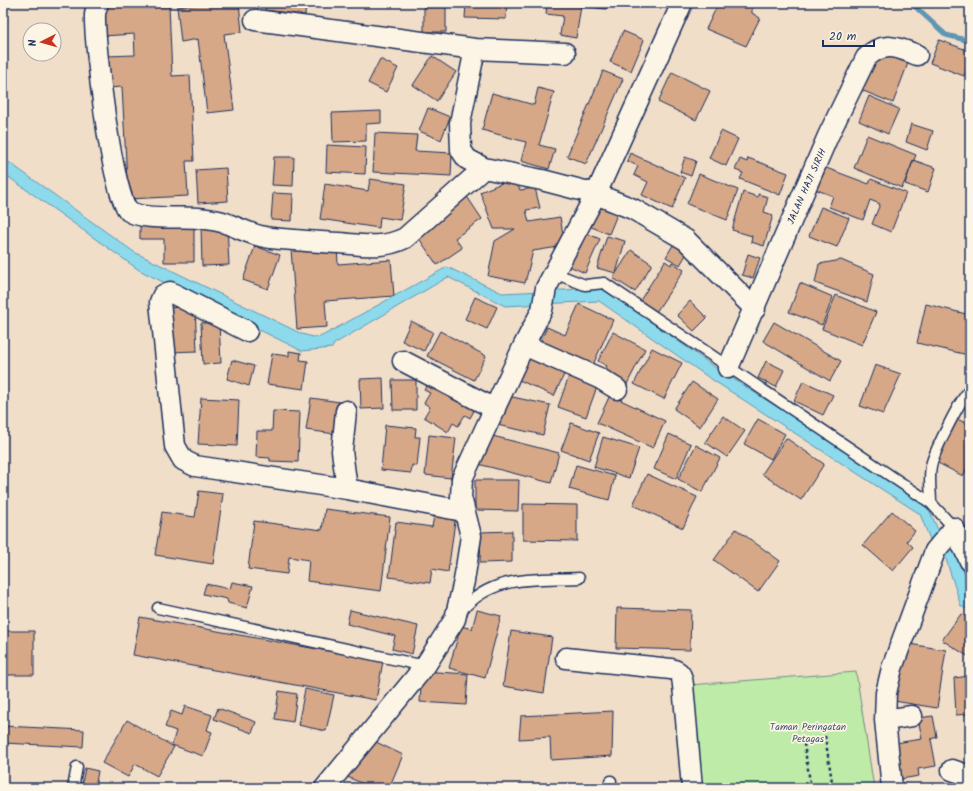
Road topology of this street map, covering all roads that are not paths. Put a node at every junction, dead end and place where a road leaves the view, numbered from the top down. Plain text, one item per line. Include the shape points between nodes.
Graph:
1 (98, 3) edge
2 (682, 3) edge
3 (255, 20) dead end
4 (475, 49) junction
5 (565, 52) dead end
6 (918, 55) dead end
7 (484, 168) junction
8 (596, 194) junction
9 (550, 280) junction
10 (755, 309) junction
11 (247, 331) dead end
12 (524, 345) junction
13 (403, 361) dead end
14 (728, 368) junction
15 (617, 389) dead end
16 (970, 390) edge
17 (495, 409) junction
18 (346, 411) dead end
19 (347, 489) junction
20 (931, 503) junction
21 (463, 511) junction
22 (954, 528) junction
23 (970, 561) edge
24 (579, 578) dead end
25 (158, 608) dead end
26 (455, 619) junction
27 (566, 658) dead end
28 (425, 666) junction
29 (912, 716) dead end
30 (885, 720) junction
31 (77, 767) dead end
32 (73, 788) edge
33 (325, 788) edge
34 (692, 788) edge
35 (892, 788) edge

1 - 7 street via 95,14 100,82 114,164 121,199 129,211 140,216 214,220 264,237 383,246 406,238
2 - 8 street
3 - 4 street
4 - 5 street
4 - 7 street via 459,139 460,150 467,158
6 - 10 street, JALAN HAJI SIRIH via 896,46 879,48 866,58 828,136
7 - 8 street
8 - 9 street
8 - 10 street via 633,209 686,240
9 - 12 street via 542,310
9 - 14 lane via 585,285 604,284
10 - 14 street, JALAN HAJI SIRIH
11 - 19 street via 170,292 163,294 160,302 176,446 183,460 195,466
12 - 15 street via 599,378
12 - 17 street
13 - 17 street
14 - 20 lane
16 - 20 lane via 962,400 932,463
17 - 21 street via 462,479
18 - 19 street via 342,451
19 - 21 street
20 - 22 lane
21 - 26 street via 471,536
22 - 23 street
22 - 30 street via 935,551 892,668 886,693
24 - 26 lane via 512,581 489,588 471,599
25 - 28 lane
26 - 28 street
27 - 34 street via 671,668 678,671 683,685
28 - 33 street
29 - 30 street
30 - 35 street
31 - 32 lane

